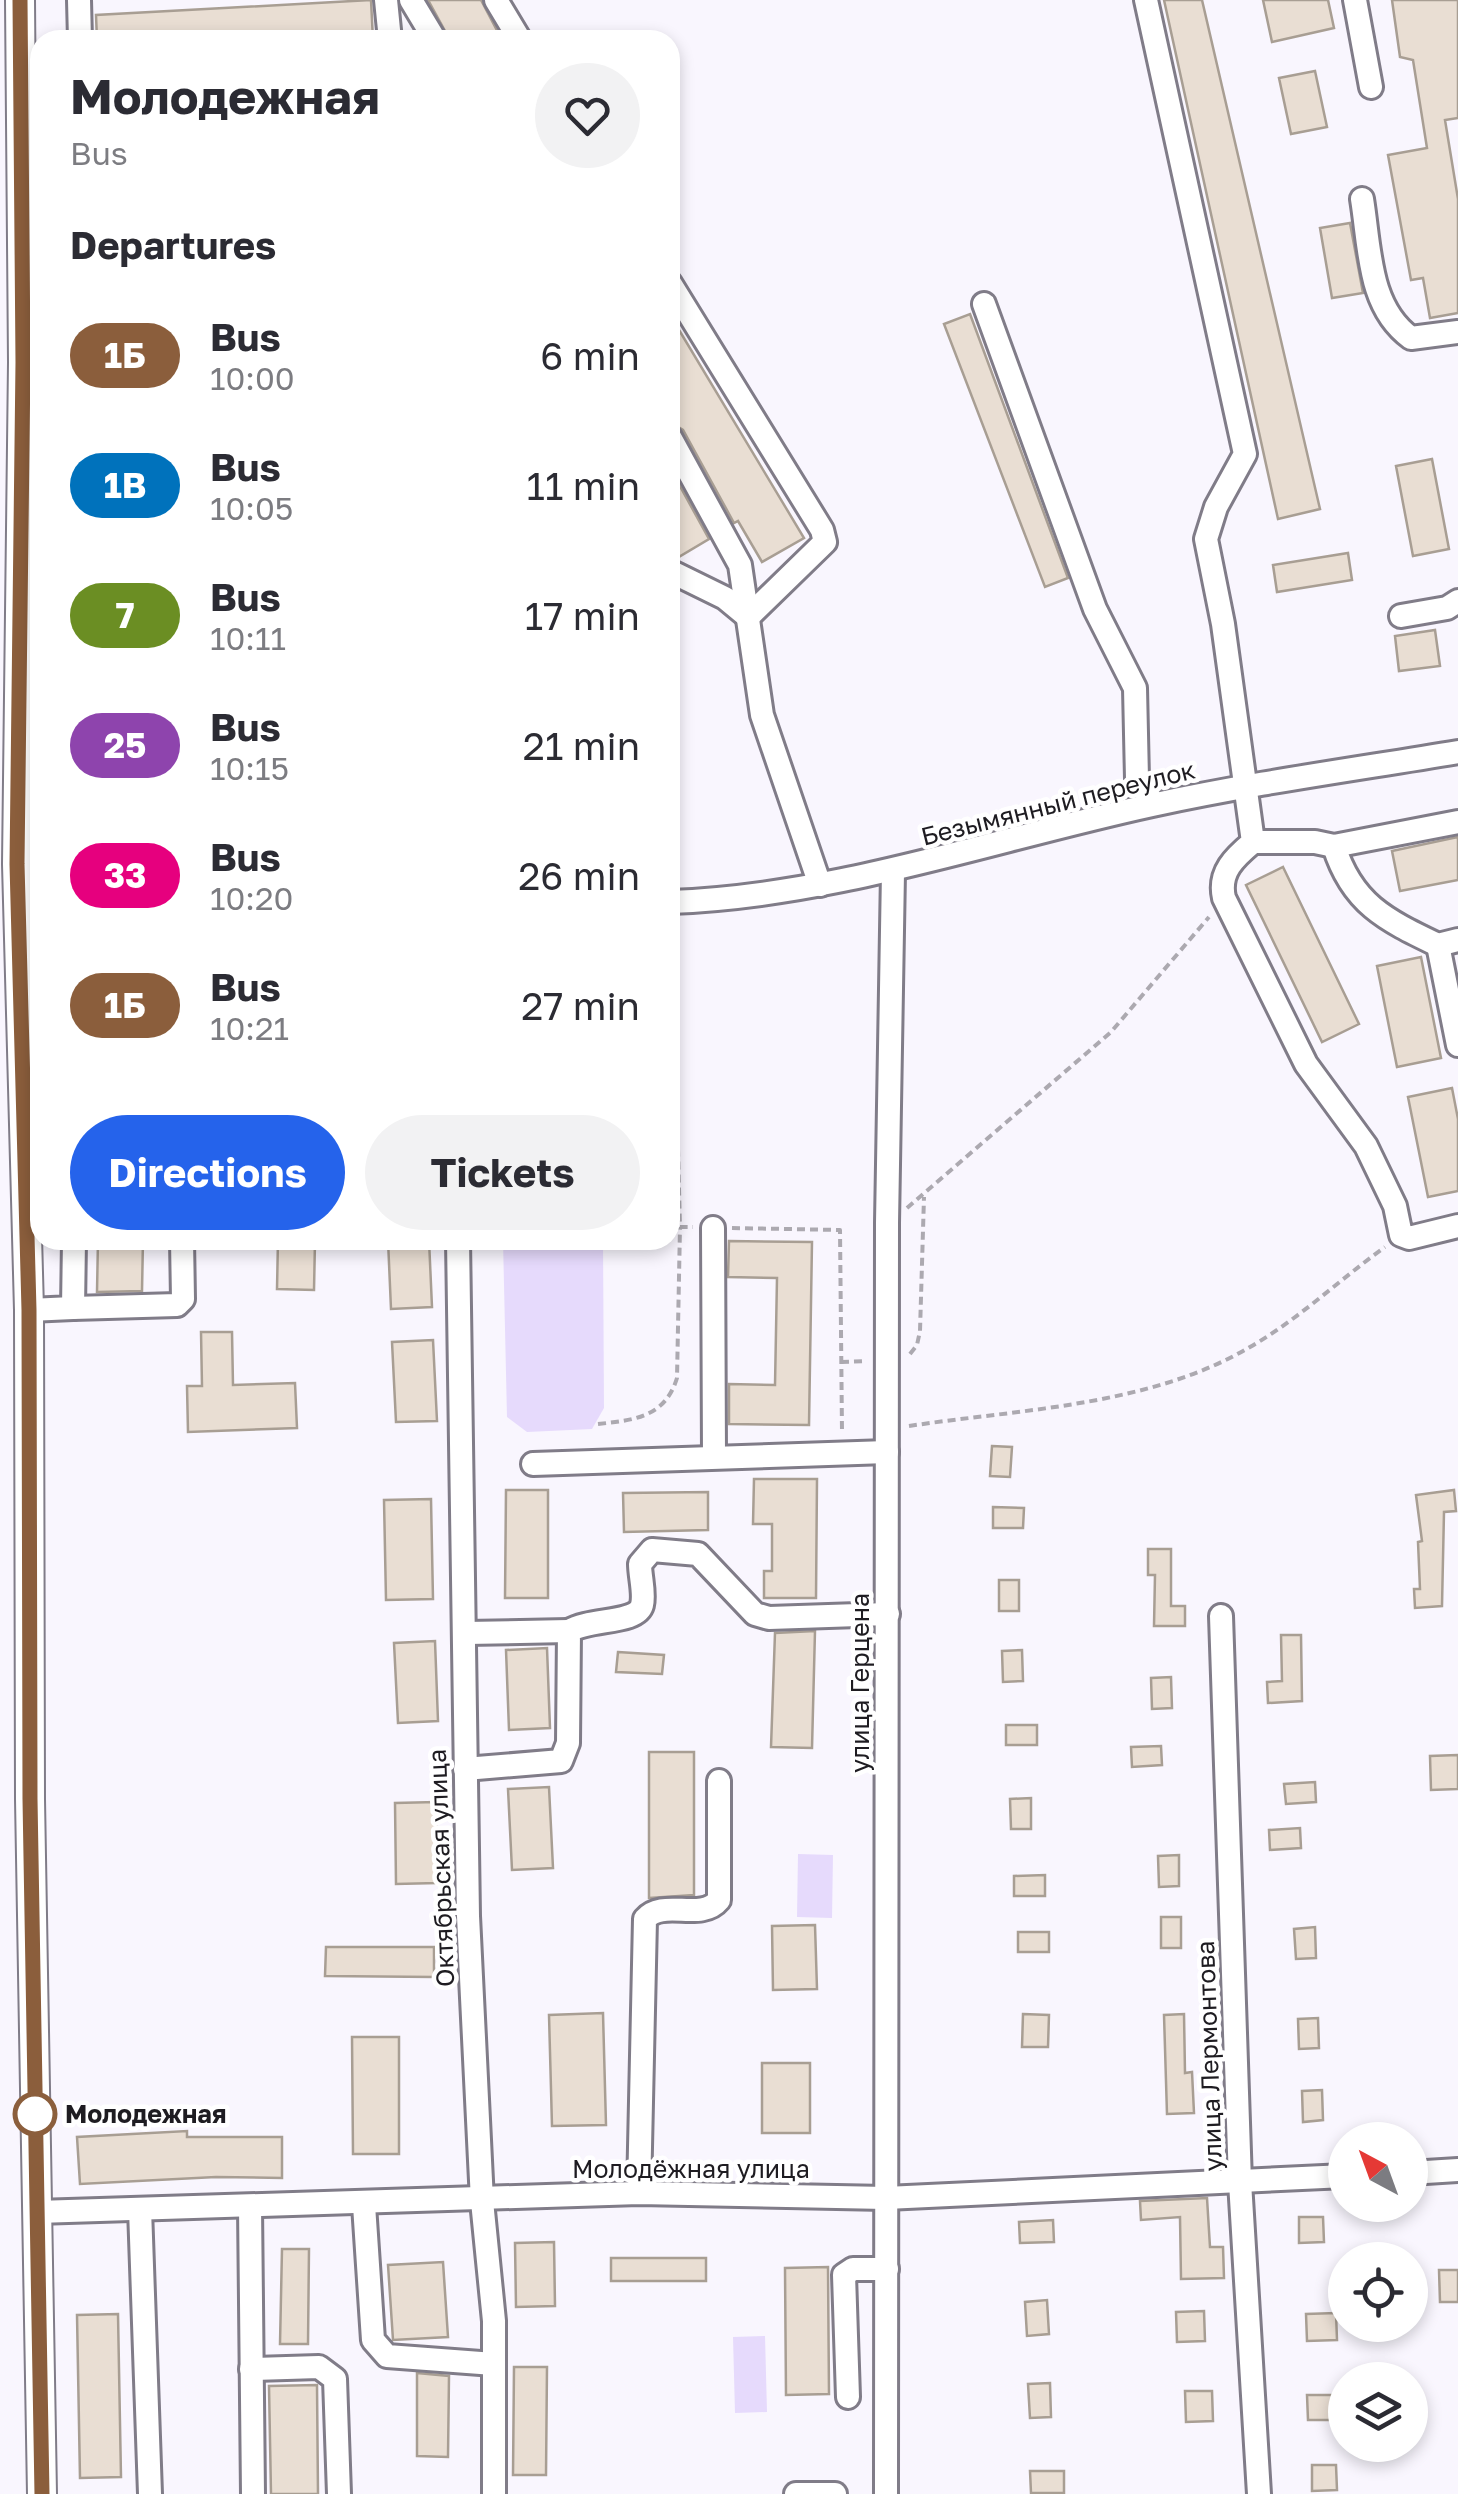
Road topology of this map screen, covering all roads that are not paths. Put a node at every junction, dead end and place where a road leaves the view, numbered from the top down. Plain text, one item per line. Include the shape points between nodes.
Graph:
1 (20, 0) edge
2 (79, 0) edge
3 (386, 0) edge
4 (411, 0) edge
5 (496, 0) edge
6 (1146, 0) edge
7 (1356, 0) edge
8 (80, 30) edge
9 (389, 30) edge
10 (429, 30) edge
11 (514, 30) edge
12 (1371, 87) dead end
13 (1362, 199) dead end
14 (30, 298) edge
15 (680, 299) edge
16 (984, 304) dead end
17 (1458, 332) edge
18 (680, 455) edge
19 (680, 577) edge
20 (1458, 600) edge
21 (1401, 616) dead end
22 (748, 617) junction
23 (30, 731) edge
24 (1458, 752) edge
25 (1246, 788) junction
26 (1154, 804) junction
27 (1458, 822) edge
28 (1253, 842) junction
29 (1334, 846) junction
30 (28, 865) edge
31 (893, 872) junction
32 (820, 886) junction
33 (680, 901) edge
34 (1448, 942) edge
35 (30, 972) edge
36 (1457, 1036) edge
37 (1458, 1226) edge
38 (714, 1228) road end
39 (30, 1233) edge
40 (74, 1250) edge
41 (182, 1250) edge
42 (458, 1250) edge
43 (73, 1308) junction
44 (29, 1310) junction
45 (887, 1452) junction
46 (714, 1455) junction
47 (534, 1464) dead end
48 (888, 1614) junction
49 (1221, 1616) dead end
50 (569, 1632) junction
51 (466, 1633) junction
52 (465, 1769) junction
53 (719, 1781) dead end
54 (1458, 2170) edge
55 (1428, 2172) edge
56 (1328, 2177) edge
57 (1240, 2182) junction
58 (639, 2193) junction
59 (886, 2198) junction
60 (482, 2201) junction
61 (364, 2204) junction
62 (250, 2206) junction
63 (140, 2209) junction
64 (36, 2212) junction
65 (887, 2269) junction
66 (494, 2364) junction
67 (251, 2369) junction
68 (848, 2397) dead end
69 (42, 2494) edge
70 (150, 2494) edge
71 (254, 2494) edge
72 (339, 2494) edge
73 (494, 2494) edge
74 (796, 2494) edge
75 (835, 2494) edge
76 (886, 2494) edge
77 (1259, 2494) edge

1 - 14 main road
2 - 8 street
3 - 9 street
4 - 10 street
5 - 11 street
6 - 25 street via 1246,454 1206,540
7 - 12 street
13 - 17 street via 1387,317 1411,338
15 - 22 street via 825,542
16 - 26 street via 1095,609 1135,688 1137,779
18 - 22 street via 740,565
19 - 22 street
20 - 21 street
22 - 32 street via 772,752
23 - 30 main road
24 - 25 street, Безымянный переулок
25 - 26 street, Безымянный переулок
25 - 28 street
26 - 31 street, Безымянный переулок
27 - 29 street
28 - 29 street
28 - 37 street via 1228,865 1224,898 1306,1064 1366,1146 1401,1235
29 - 34 street via 1354,893 1374,910
30 - 35 main road
31 - 32 street, Безымянный переулок
31 - 45 street, улица Герцена
32 - 33 street, Безымянный переулок
34 - 36 street
38 - 46 street
39 - 44 main road
40 - 43 street
41 - 43 street via 177,1305
42 - 51 street, Октябрьская улица
43 - 44 street
44 - 64 main road
45 - 46 street
45 - 48 street, улица Герцена
46 - 47 street
48 - 50 street via 769,1618 755,1614 698,1554 652,1550 640,1564 638,1613
48 - 59 street, улица Герцена
49 - 57 street, улица Лермонтова
50 - 51 street
50 - 52 street via 564,1756
51 - 52 street, Октябрьская улица
52 - 60 street, Октябрьская улица
53 - 58 street via 720,1900 706,1910 659,1911 645,1919
54 - 55 street
56 - 57 street, Молодёжная улица
57 - 59 street, Молодёжная улица
57 - 77 street, улица Лермонтова
58 - 59 street, Молодёжная улица
58 - 60 street, Молодёжная улица
59 - 65 street, улица Герцена
60 - 61 street, Молодёжная улица
60 - 66 street, Октябрьская улица
61 - 62 street, Молодёжная улица
61 - 66 street via 379,2349 396,2358
62 - 63 street, Молодёжная улица
62 - 67 street
63 - 64 street, Молодёжная улица
63 - 70 street
64 - 69 main road
65 - 68 street via 844,2275
65 - 76 street, улица Герцена
66 - 73 street, Октябрьская улица
67 - 71 street
67 - 72 street via 319,2367 335,2379
74 - 75 street

